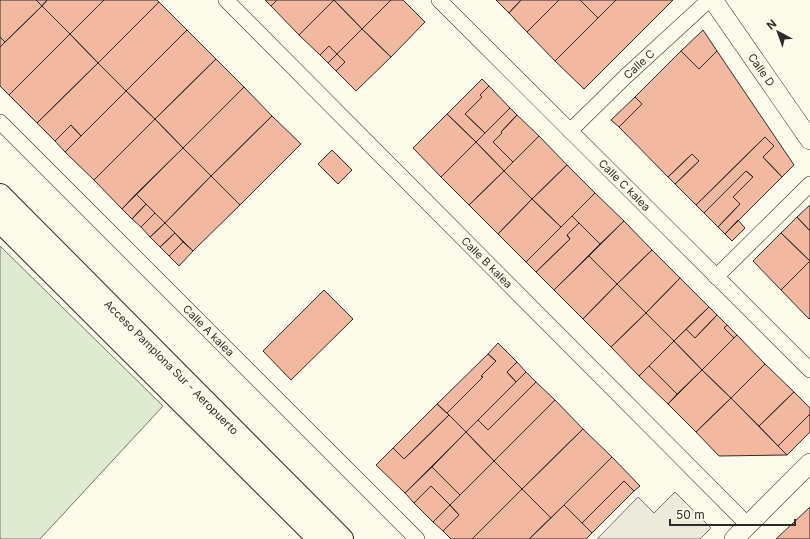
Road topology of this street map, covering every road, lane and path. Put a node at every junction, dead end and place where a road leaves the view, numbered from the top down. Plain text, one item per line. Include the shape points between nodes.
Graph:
1 (226, 0) edge
2 (439, 0) edge
3 (709, 0) edge
4 (713, 0) edge
5 (0, 122) edge
6 (570, 131) junction
7 (810, 140) edge
8 (810, 184) edge
9 (0, 195) edge
10 (0, 221) edge
11 (716, 277) junction
12 (810, 370) edge
13 (810, 463) edge
14 (748, 525) junction
15 (319, 539) edge
16 (342, 539) edge
17 (417, 539) edge
18 (734, 539) edge

1 - 14 street, Calle B kalea
2 - 6 street, Calle C kalea
3 - 6 street, Calle C
4 - 7 street, Calle D
5 - 17 street, Calle A kalea
6 - 11 street, Calle C kalea
8 - 11 street
9 - 16 highway, Acceso Pamplona Sur - Aeropuerto
10 - 15 highway, Acceso Pamplona Sur - Aeropuerto
11 - 12 street, Calle C kalea
13 - 14 street
14 - 18 street

